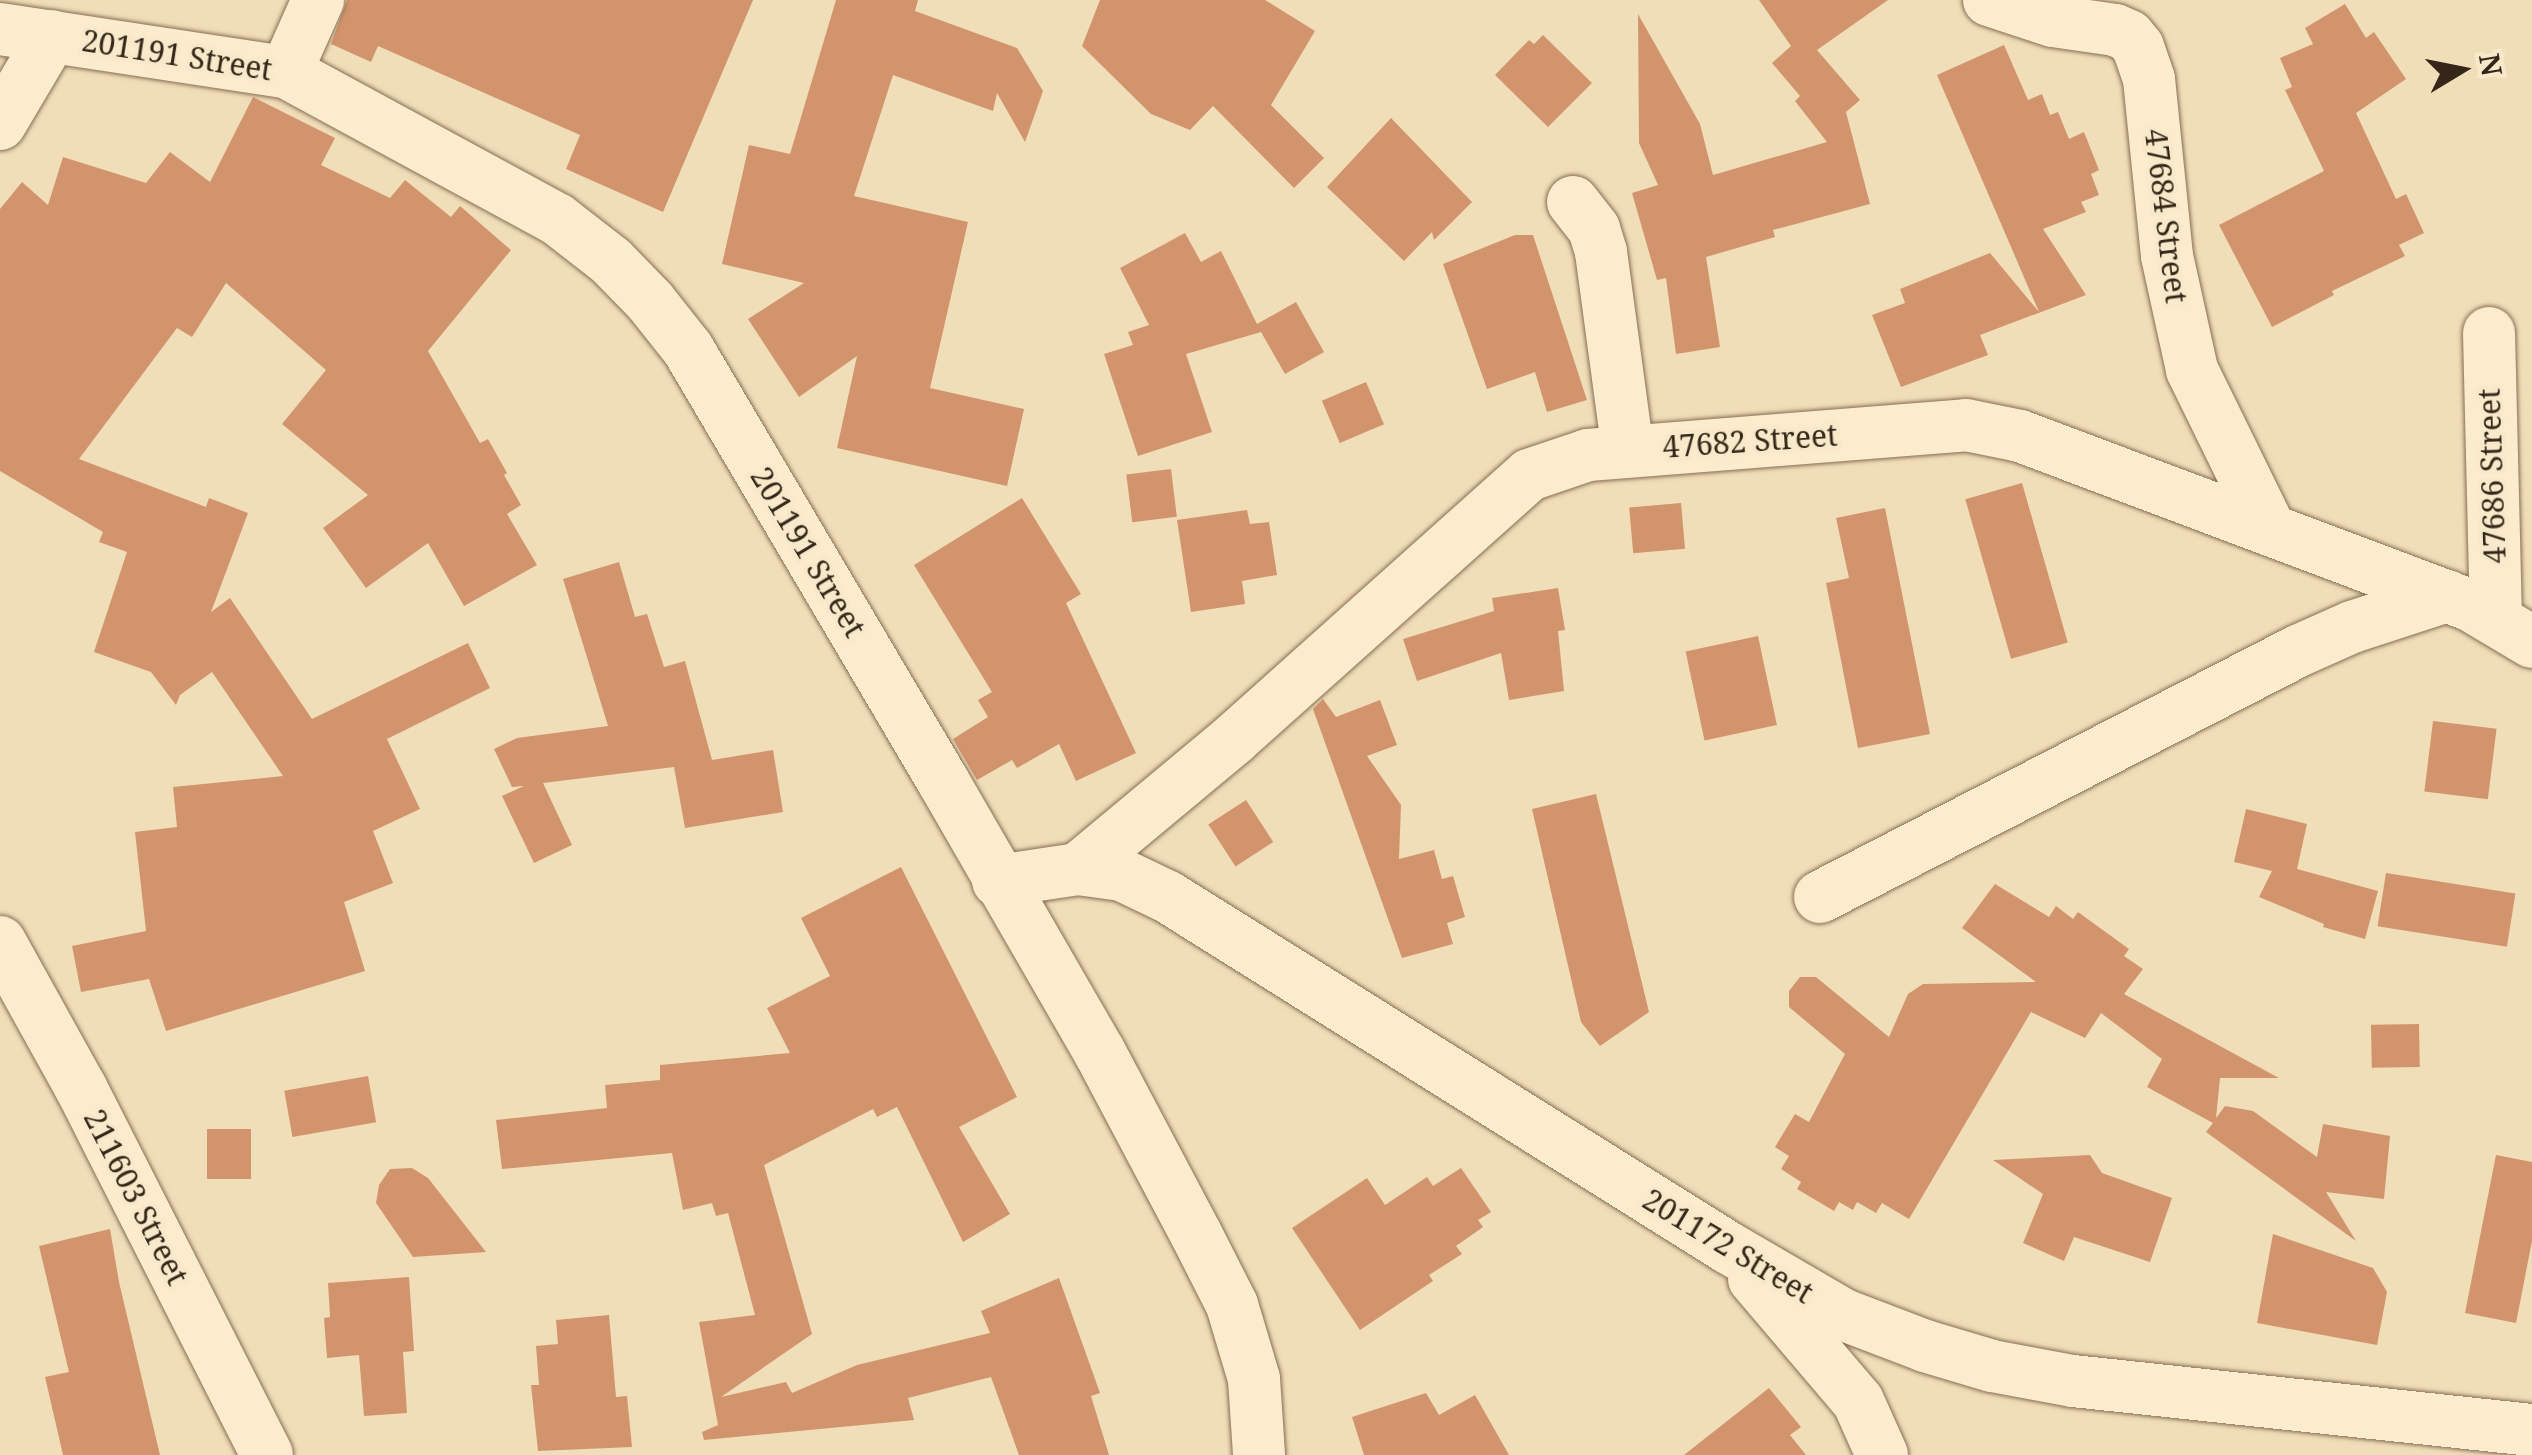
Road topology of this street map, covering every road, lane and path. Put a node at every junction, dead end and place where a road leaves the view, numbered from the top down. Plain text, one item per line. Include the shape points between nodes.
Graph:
1 (318, 0) edge
2 (1990, 0) edge
3 (0, 30) edge
4 (52, 36) junction
5 (286, 72) junction
6 (0, 124) edge
7 (1572, 202) dead end
8 (2489, 333) dead end
9 (1628, 451) junction
10 (2269, 527) junction
11 (2447, 596) junction
12 (2514, 631) edge
13 (1078, 869) junction
14 (998, 881) junction
15 (1820, 897) dead end
16 (0, 942) edge
17 (1727, 1247) junction
18 (2532, 1430) edge
19 (267, 1455) edge
20 (1259, 1455) edge
21 (1882, 1455) edge

1 - 5 street
2 - 10 street, 47684 Street via 2053,21 2115,30 2138,47 2149,79 2167,256 2192,370
3 - 4 street, 201191 Street
4 - 5 street, 201191 Street
4 - 6 street
5 - 14 street, 201191 Street via 557,220 650,301 688,349
7 - 9 street via 1594,228 1601,252
8 - 12 street, 47686 Street
9 - 10 street, 47682 Street via 1966,425 2086,457
9 - 13 street, 47682 Street via 1558,462 1529,475
10 - 11 street, 47682 Street
11 - 12 street, 47682 Street
11 - 15 street via 2298,652
13 - 14 street, 201172 Street
13 - 17 street, 201172 Street via 1122,876 1168,898
14 - 20 street, 201191 Street via 1099,1051 1232,1305 1254,1380
16 - 19 street, 211603 Street
17 - 18 street, 201172 Street via 1844,1316 1992,1366 2073,1381
17 - 21 street via 1858,1402

